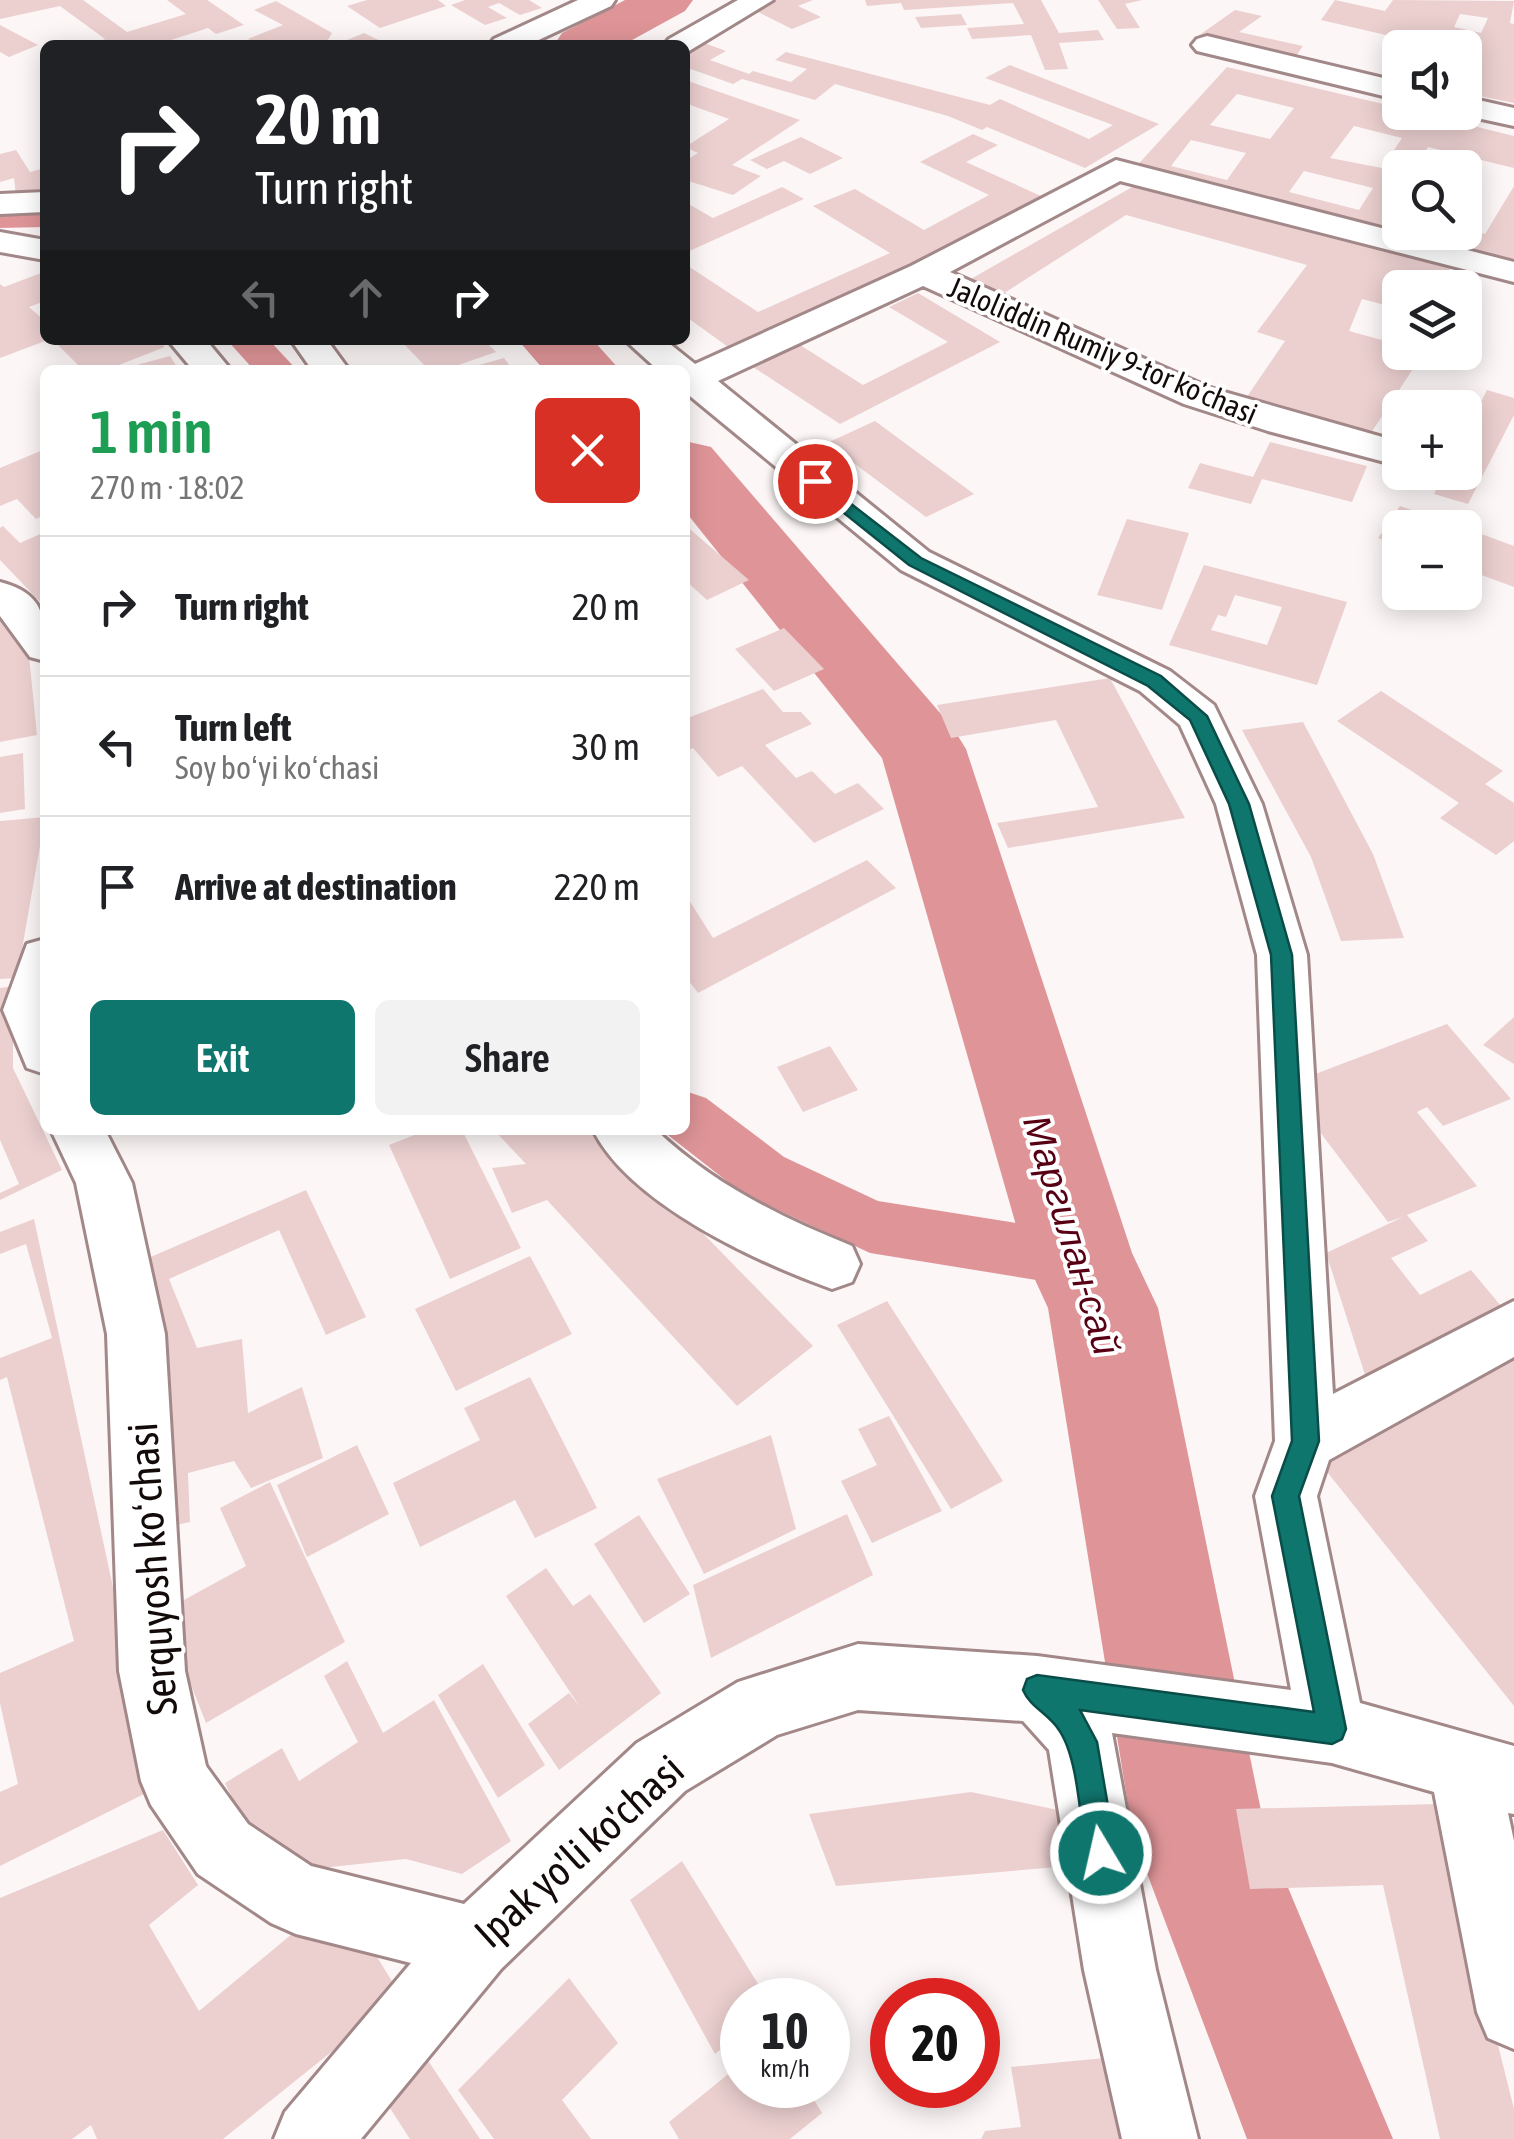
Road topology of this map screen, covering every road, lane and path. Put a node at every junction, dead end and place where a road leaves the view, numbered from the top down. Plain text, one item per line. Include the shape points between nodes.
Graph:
1 (534, 0) edge
2 (602, 0) edge
3 (759, 0) edge
4 (563, 18) junction
5 (515, 40) edge
6 (688, 40) edge
7 (1207, 46) dead end
8 (1382, 87) edge
9 (1482, 110) edge
10 (1514, 118) edge
11 (40, 202) edge
12 (0, 204) edge
13 (0, 242) edge
14 (40, 249) edge
15 (1514, 272) edge
16 (923, 273) junction
17 (190, 345) edge
18 (649, 345) edge
19 (208, 365) edge
20 (675, 365) edge
21 (690, 372) edge
22 (690, 377) edge
23 (1382, 449) edge
24 (0, 594) edge
25 (40, 640) edge
26 (40, 974) edge
27 (40, 1040) edge
28 (80, 1135) edge
29 (625, 1135) edge
30 (832, 1264) dead end
31 (1514, 1327) edge
32 (1306, 1441) junction
33 (1037, 1690) junction
34 (1332, 1729) junction
35 (1489, 1772) edge
36 (475, 1942) junction
37 (1514, 2012) edge
38 (312, 2139) edge
39 (1160, 2139) edge

1 - 4 street
2 - 4 street
3 - 6 street
4 - 5 street
7 - 8 street
9 - 10 street
11 - 12 street
13 - 14 street
15 - 16 street, Jaloliddin Rumiy 9-tor koʼchasi via 1116,170
16 - 21 street, Jaloliddin Rumiy 9-tor koʼchasi
16 - 23 street, Jaloliddin Rumiy 9-tor koʼchasi via 1196,396
17 - 19 street
18 - 20 street
22 - 32 street via 915,562 1155,681 1198,716 1239,804 1282,955
24 - 25 street
26 - 27 street via 29,1010
28 - 36 street, Serquyosh koʻchasi via 104,1183 136,1334 152,1670 175,1782 223,1848 296,1898
29 - 30 street via 671,1179 761,1235
31 - 32 street
32 - 34 street via 1286,1496
33 - 34 street, Ipak yo'li ko'chasi
33 - 36 street, Ipak yo'li ko'chasi via 858,1677 762,1706 661,1767
33 - 39 street via 1068,1717 1082,1742 1120,1970
34 - 35 street, Ipak yo'li ko'chasi
35 - 37 street
36 - 38 street, Ipak yo'li ko'chasi

